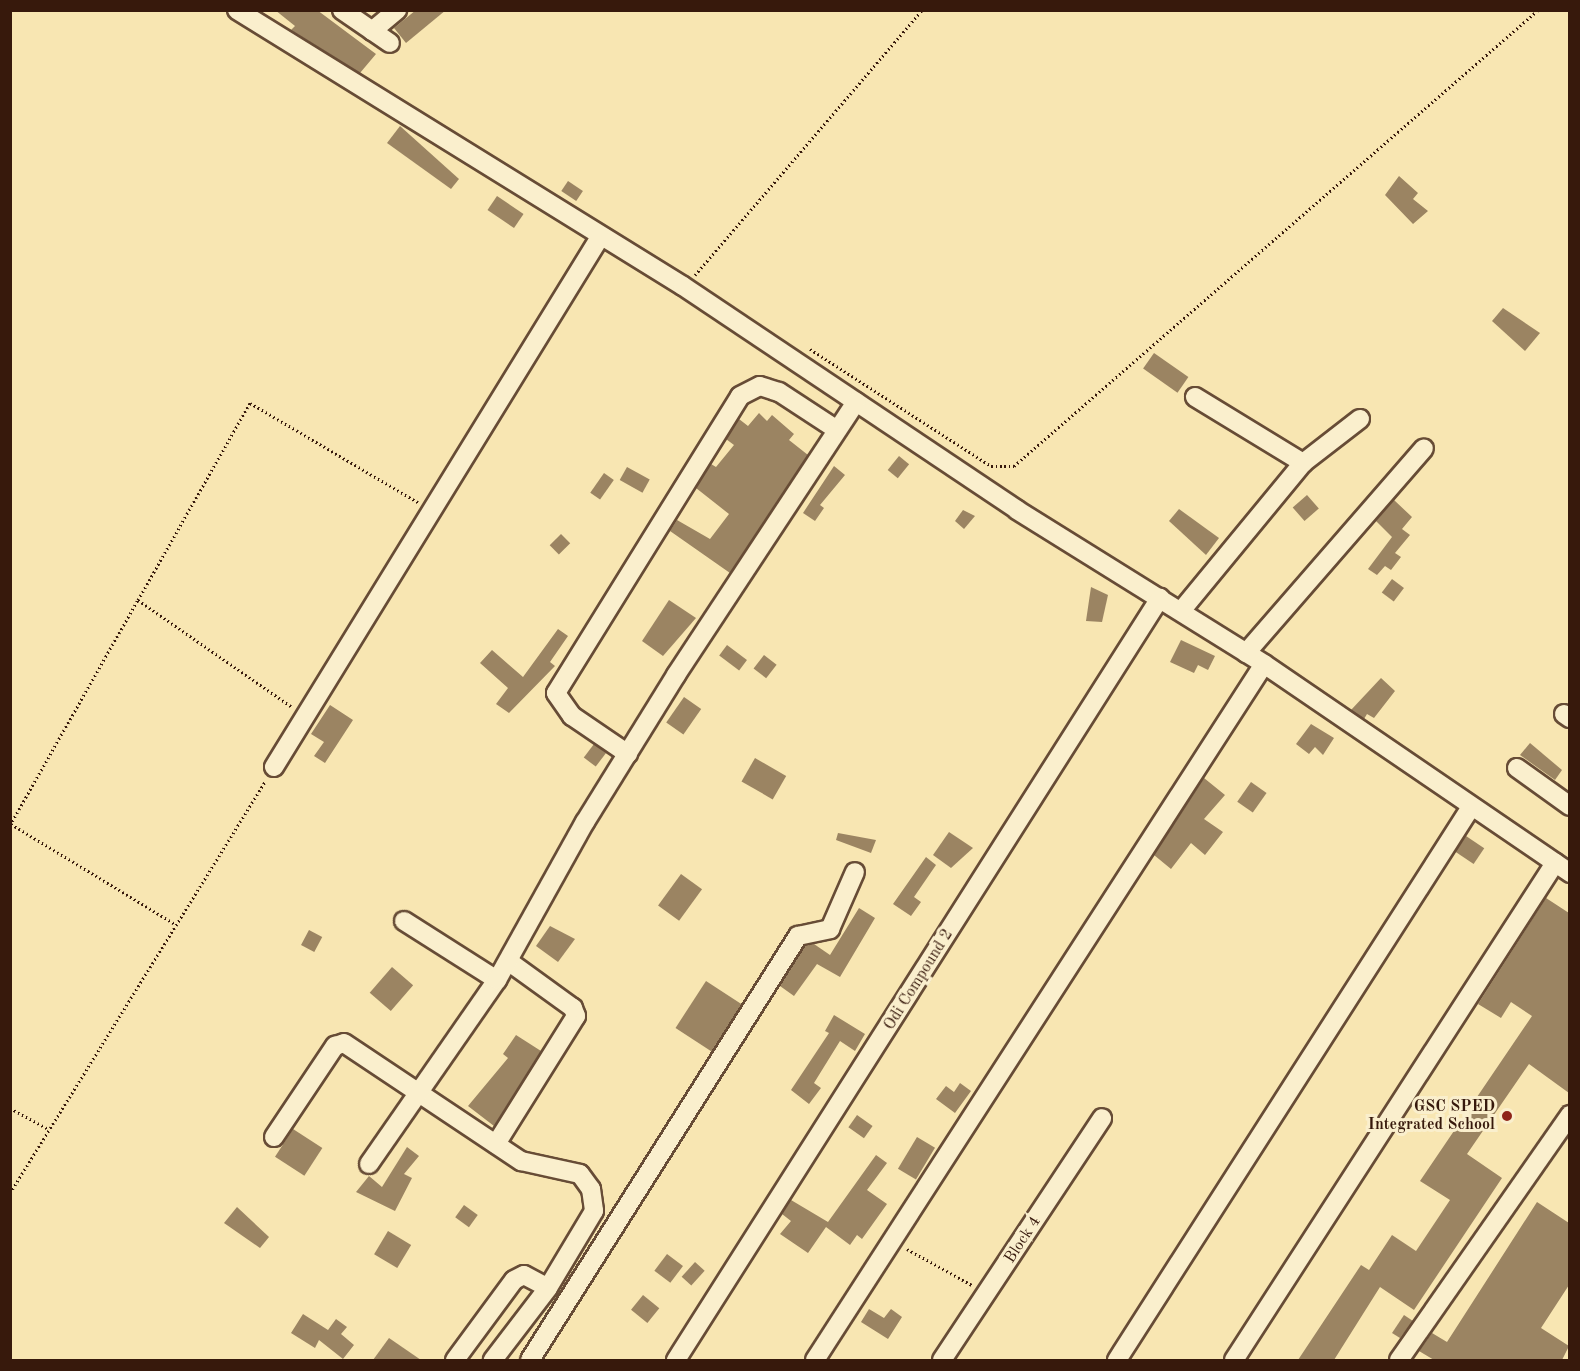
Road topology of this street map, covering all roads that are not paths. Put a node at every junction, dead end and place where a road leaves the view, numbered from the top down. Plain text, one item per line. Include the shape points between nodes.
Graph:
1 (237, 10) edge
2 (342, 10) edge
3 (397, 10) edge
4 (372, 31) junction
5 (390, 44) dead end
6 (600, 237) junction
7 (1195, 397) dead end
8 (856, 402) junction
9 (1360, 419) dead end
10 (834, 428) junction
11 (1424, 448) dead end
12 (1303, 463) junction
13 (1160, 598) junction
14 (1181, 611) junction
15 (1246, 653) junction
16 (1264, 664) junction
17 (628, 754) junction
18 (274, 766) road end
19 (1517, 768) dead end
20 (1569, 806) edge
21 (1471, 807) junction
22 (1562, 868) edge
23 (855, 872) dead end
24 (404, 921) dead end
25 (508, 961) junction
26 (497, 980) junction
27 (423, 1091) junction
28 (1569, 1115) edge
29 (1102, 1118) dead end
30 (274, 1137) dead end
31 (496, 1144) junction
32 (369, 1164) dead end
33 (548, 1288) junction
34 (536, 1305) junction
35 (543, 1339) junction
36 (455, 1360) edge
37 (493, 1360) edge
38 (530, 1360) edge
39 (676, 1360) edge
40 (815, 1360) edge
41 (942, 1360) edge
42 (1117, 1360) edge
43 (1234, 1360) edge
44 (1399, 1360) edge

1 - 6 street
2 - 4 street
3 - 4 street
4 - 5 street
6 - 8 street via 689,280
6 - 18 street
7 - 12 street
8 - 10 street
8 - 13 street
9 - 12 street
10 - 17 street
10 - 17 street via 779,392 760,386 749,388 728,415 556,693 572,716
11 - 15 street
12 - 14 street
13 - 14 street
13 - 39 street, Odi Compound 2
14 - 15 street
15 - 16 street
16 - 21 street
16 - 40 street
17 - 25 street
19 - 20 street
21 - 22 street
21 - 42 street
22 - 43 street
23 - 35 street via 830,929 798,936
24 - 26 street
25 - 26 street
25 - 31 street via 576,1016
26 - 27 street
27 - 30 street via 344,1043 335,1046
27 - 31 street
27 - 32 street
28 - 44 street
29 - 41 street, Block 4
31 - 33 street via 530,1166 571,1170 591,1189 594,1211
33 - 34 street
33 - 36 street via 519,1276
34 - 35 street
34 - 37 street
35 - 38 street

